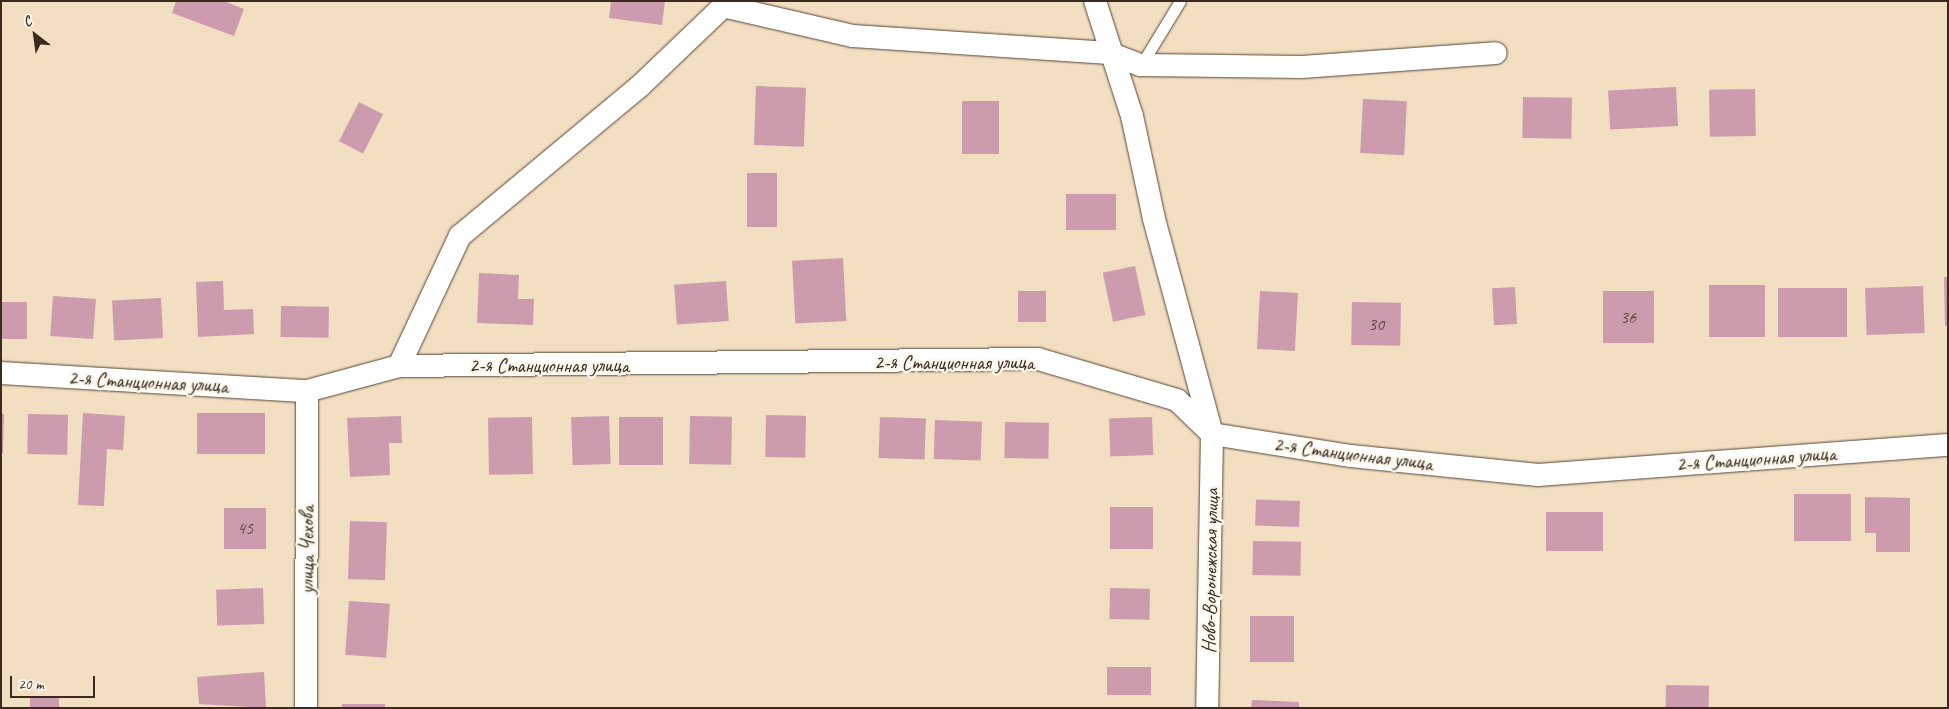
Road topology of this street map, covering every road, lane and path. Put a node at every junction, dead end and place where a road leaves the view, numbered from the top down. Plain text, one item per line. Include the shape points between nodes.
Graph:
1 (1095, 1) edge
2 (1180, 1) edge
3 (728, 4) edge
4 (1109, 53) junction
5 (1495, 53) dead end
6 (1141, 65) junction
7 (399, 366) junction
8 (1, 373) edge
9 (307, 391) junction
10 (1212, 434) junction
11 (1948, 445) edge
12 (306, 708) edge
13 (1207, 708) edge

1 - 4 street, Ново-Воронежская улица
2 - 6 lane
3 - 4 street via 853,36
3 - 7 street via 460,236
4 - 6 street
4 - 10 street, Ново-Воронежская улица via 1132,116 1154,218
5 - 6 street via 1302,67
7 - 9 street, 2-я Станционная улица
7 - 10 street, 2-я Станционная улица via 1038,359 1177,400
8 - 9 street, 2-я Станционная улица
9 - 12 street, улица Чехова
10 - 11 street, 2-я Станционная улица via 1350,456 1538,475
10 - 13 street, Ново-Воронежская улица

